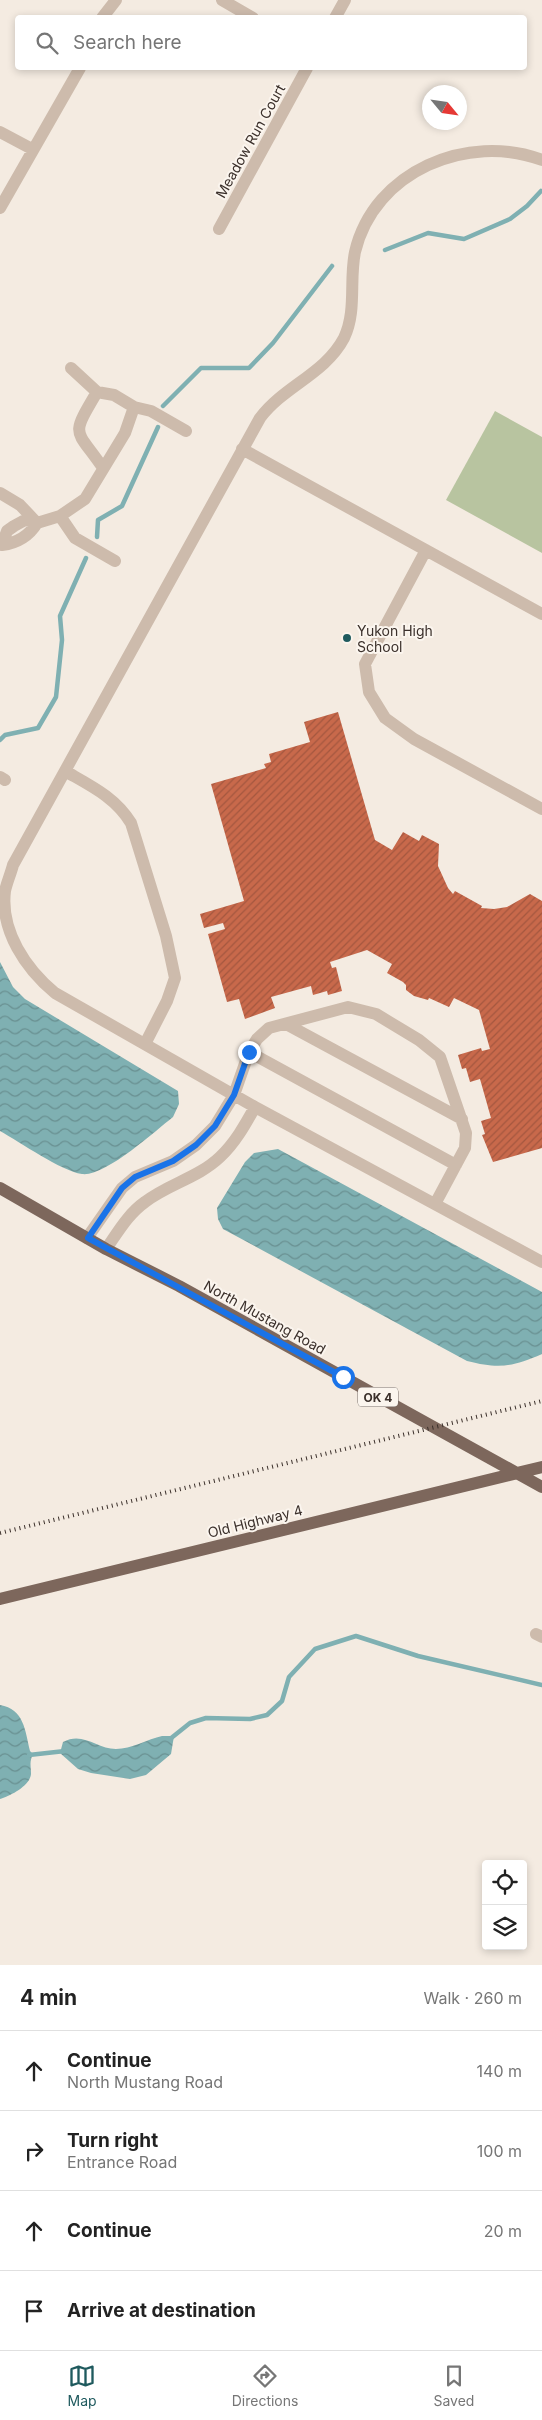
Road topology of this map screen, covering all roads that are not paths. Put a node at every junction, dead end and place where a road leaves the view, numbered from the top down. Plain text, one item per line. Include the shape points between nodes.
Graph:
1 (117, 0) edge
2 (222, 0) edge
3 (344, 0) edge
4 (104, 15) edge
5 (114, 15) edge
6 (248, 15) edge
7 (336, 15) edge
8 (78, 70) edge
9 (306, 70) edge
10 (0, 132) edge
11 (32, 149) junction
12 (542, 160) edge
13 (0, 208) edge
14 (219, 229) dead end
15 (71, 368) dead end
16 (97, 392) junction
17 (134, 407) junction
18 (186, 431) dead end
19 (242, 449) junction
20 (103, 468) junction
21 (0, 493) edge
22 (60, 516) junction
23 (37, 523) junction
24 (1, 546) edge
25 (426, 550) junction
26 (115, 561) dead end
27 (542, 614) edge
28 (65, 770) junction
29 (542, 809) edge
30 (286, 1024) junction
31 (145, 1044) junction
32 (249, 1052) junction
33 (234, 1095) junction
34 (255, 1107) junction
35 (462, 1119) junction
36 (456, 1166) junction
37 (0, 1188) edge
38 (435, 1204) junction
39 (88, 1238) junction
40 (106, 1249) junction
41 (542, 1262) edge
42 (542, 1467) edge
43 (516, 1473) junction
44 (542, 1487) edge
45 (0, 1598) edge

1 - 4 street
1 - 5 street
2 - 6 street
3 - 7 street
8 - 11 street
9 - 14 street, Meadow Run Court
10 - 11 street
11 - 13 street
12 - 19 street via 506,152 454,155 422,167 394,188 374,211 360,237 355,254 349,322 338,347 314,373 269,406
15 - 16 street
16 - 17 street via 114,396
16 - 20 street via 80,421 78,432
17 - 18 street via 151,411
17 - 20 street via 125,434
19 - 25 street
19 - 28 street
20 - 22 street via 85,499
21 - 23 street via 20,505
22 - 23 street
22 - 26 street via 75,538
23 - 24 street via 25,520 14,526 7,531
25 - 27 street
25 - 29 street via 365,664 369,692 385,718 414,739
28 - 31 street via 111,798 131,823 166,936 175,978
28 - 31 street via 13,865 4,892 5,922 24,962 38,979 55,993
30 - 32 street via 269,1028
30 - 35 street
30 - 35 street via 348,1007 376,1014 420,1040 440,1057
31 - 33 street
32 - 33 street
32 - 36 street
33 - 34 street
33 - 39 street via 215,1126 196,1145 173,1161 135,1177 122,1188
34 - 38 street
34 - 40 street via 238,1138 220,1158 194,1177 146,1201 128,1216
35 - 36 street via 466,1133 465,1148
36 - 38 street
37 - 39 main road, North Mustang Road / OK 4
38 - 41 street
39 - 40 main road, North Mustang Road / OK 4
40 - 43 main road, North Mustang Road / OK 4
42 - 43 main road, Old Highway 4
43 - 44 main road, North Mustang Road
43 - 45 main road, Old Highway 4

